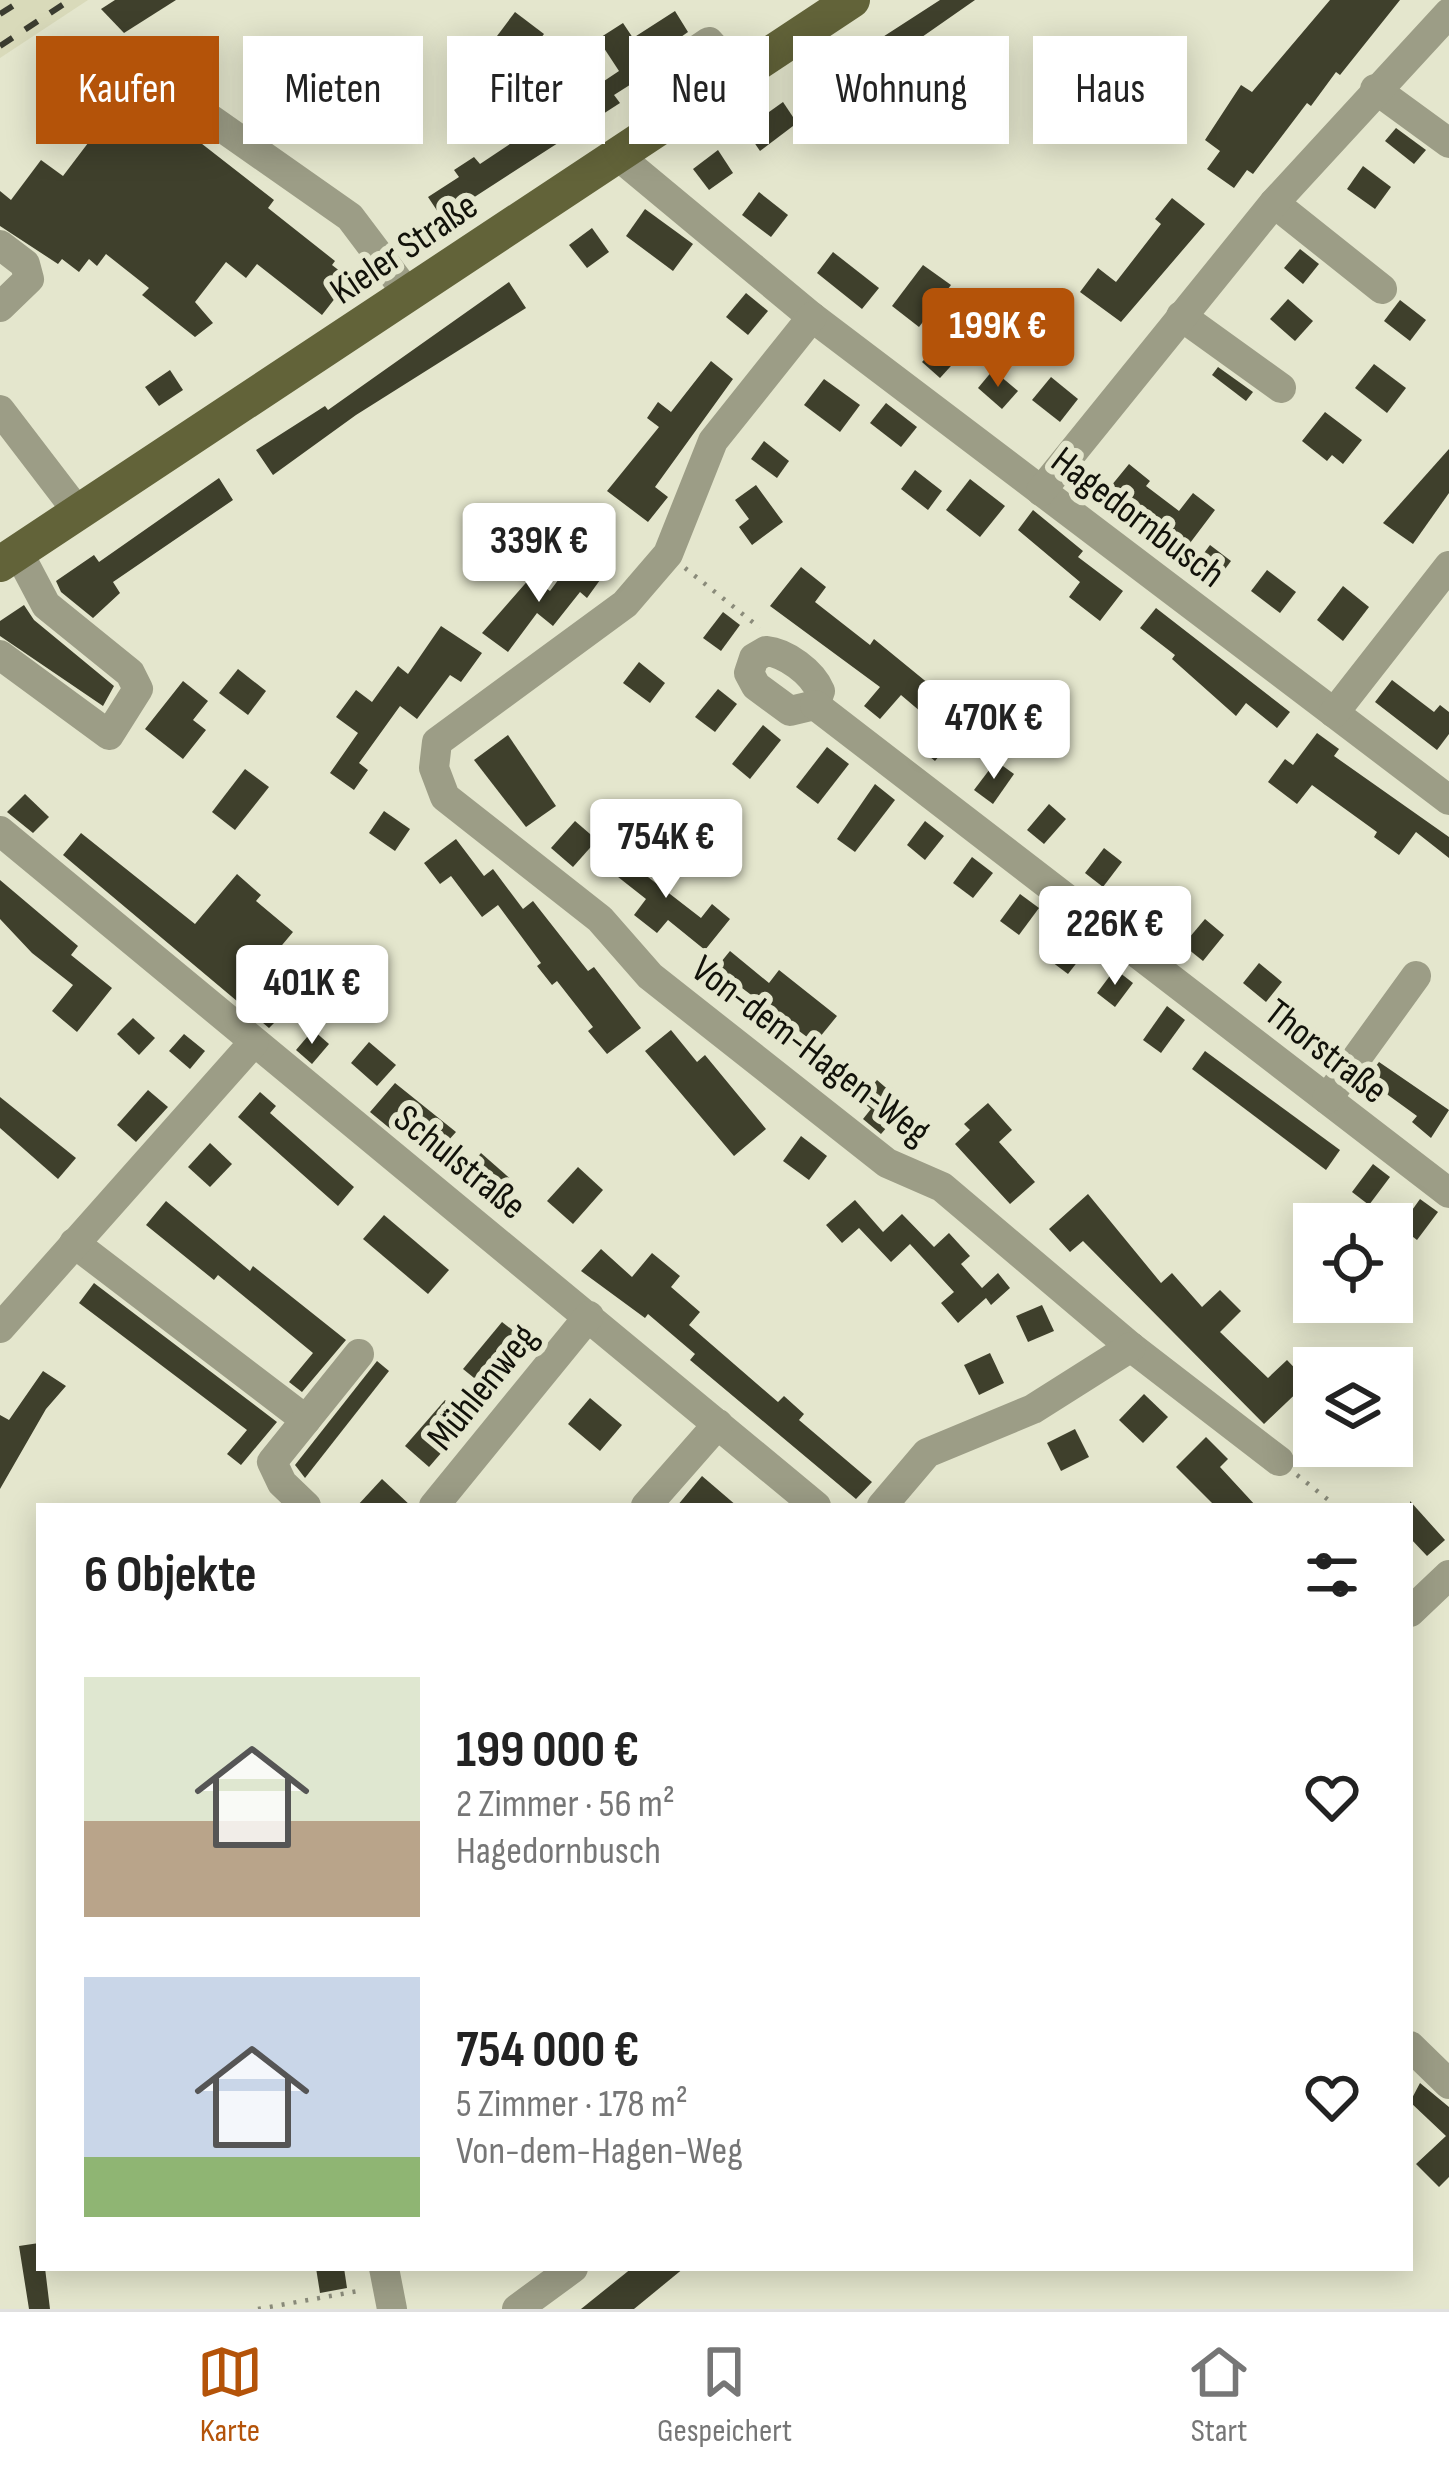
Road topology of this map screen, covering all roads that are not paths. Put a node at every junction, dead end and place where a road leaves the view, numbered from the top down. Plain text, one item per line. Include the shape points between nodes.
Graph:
1 (852, 0) edge
2 (1449, 13) edge
3 (1375, 89) junction
4 (219, 125) edge
5 (1449, 143) edge
6 (617, 155) junction
7 (1274, 202) junction
8 (0, 245) edge
9 (1382, 289) dead end
10 (408, 294) junction
11 (0, 307) edge
12 (1181, 316) junction
13 (812, 317) junction
14 (1281, 388) dead end
15 (0, 410) edge
16 (1041, 491) junction
17 (78, 512) junction
18 (9, 558) edge
19 (1449, 566) edge
20 (766, 651) road end
21 (0, 655) edge
22 (1334, 713) junction
23 (1449, 800) edge
24 (0, 830) edge
25 (1416, 976) dead end
26 (254, 1042) junction
27 (1327, 1099) junction
28 (1449, 1193) edge
29 (74, 1243) junction
30 (589, 1316) junction
31 (0, 1328) edge
32 (1131, 1346) junction
33 (359, 1354) dead end
34 (306, 1420) junction
35 (718, 1424) junction
36 (1279, 1461) road end
37 (303, 1503) edge
38 (436, 1503) edge
39 (649, 1503) edge
40 (812, 1503) edge
41 (885, 1503) edge
42 (1449, 1575) edge
43 (1413, 1609) edge
44 (1413, 2049) edge
45 (1449, 2084) edge
46 (569, 2271) edge
47 (517, 2309) edge

1 - 6 main road, Kieler Straße
2 - 3 street
3 - 5 street
3 - 7 street
4 - 10 street via 350,217
6 - 10 main road, Kieler Straße
6 - 13 street, Hagedornbusch
7 - 9 street
7 - 12 street
8 - 11 street via 25,264 29,279
10 - 17 main road, Kieler Straße
12 - 14 street
12 - 16 street
13 - 16 street, Hagedornbusch
13 - 32 street, Von-dem-Hagen-Weg via 713,441 668,554 625,604 437,742 434,768 445,797 600,919 650,976 886,1163 942,1187
15 - 17 street
16 - 22 street, Hagedornbusch
17 - 18 main road, Kieler Straße
18 - 21 street via 46,605 130,673 138,689 109,735
19 - 22 street
20 - 27 street, Thorstraße via 749,673 756,686 790,711 815,705
22 - 23 street, Hagedornbusch
24 - 26 street, Schulstraße
25 - 27 street
26 - 29 street
26 - 30 street, Schulstraße
27 - 28 street, Thorstraße
29 - 31 street
29 - 34 street
30 - 35 street, Schulstraße
30 - 38 street, Mühlenweg
32 - 36 street, Von-dem-Hagen-Weg
32 - 41 street via 1033,1409 927,1453
33 - 34 street
34 - 37 street via 272,1462
35 - 39 street
35 - 40 street, Schulstraße
42 - 43 street
44 - 45 street
46 - 47 street

